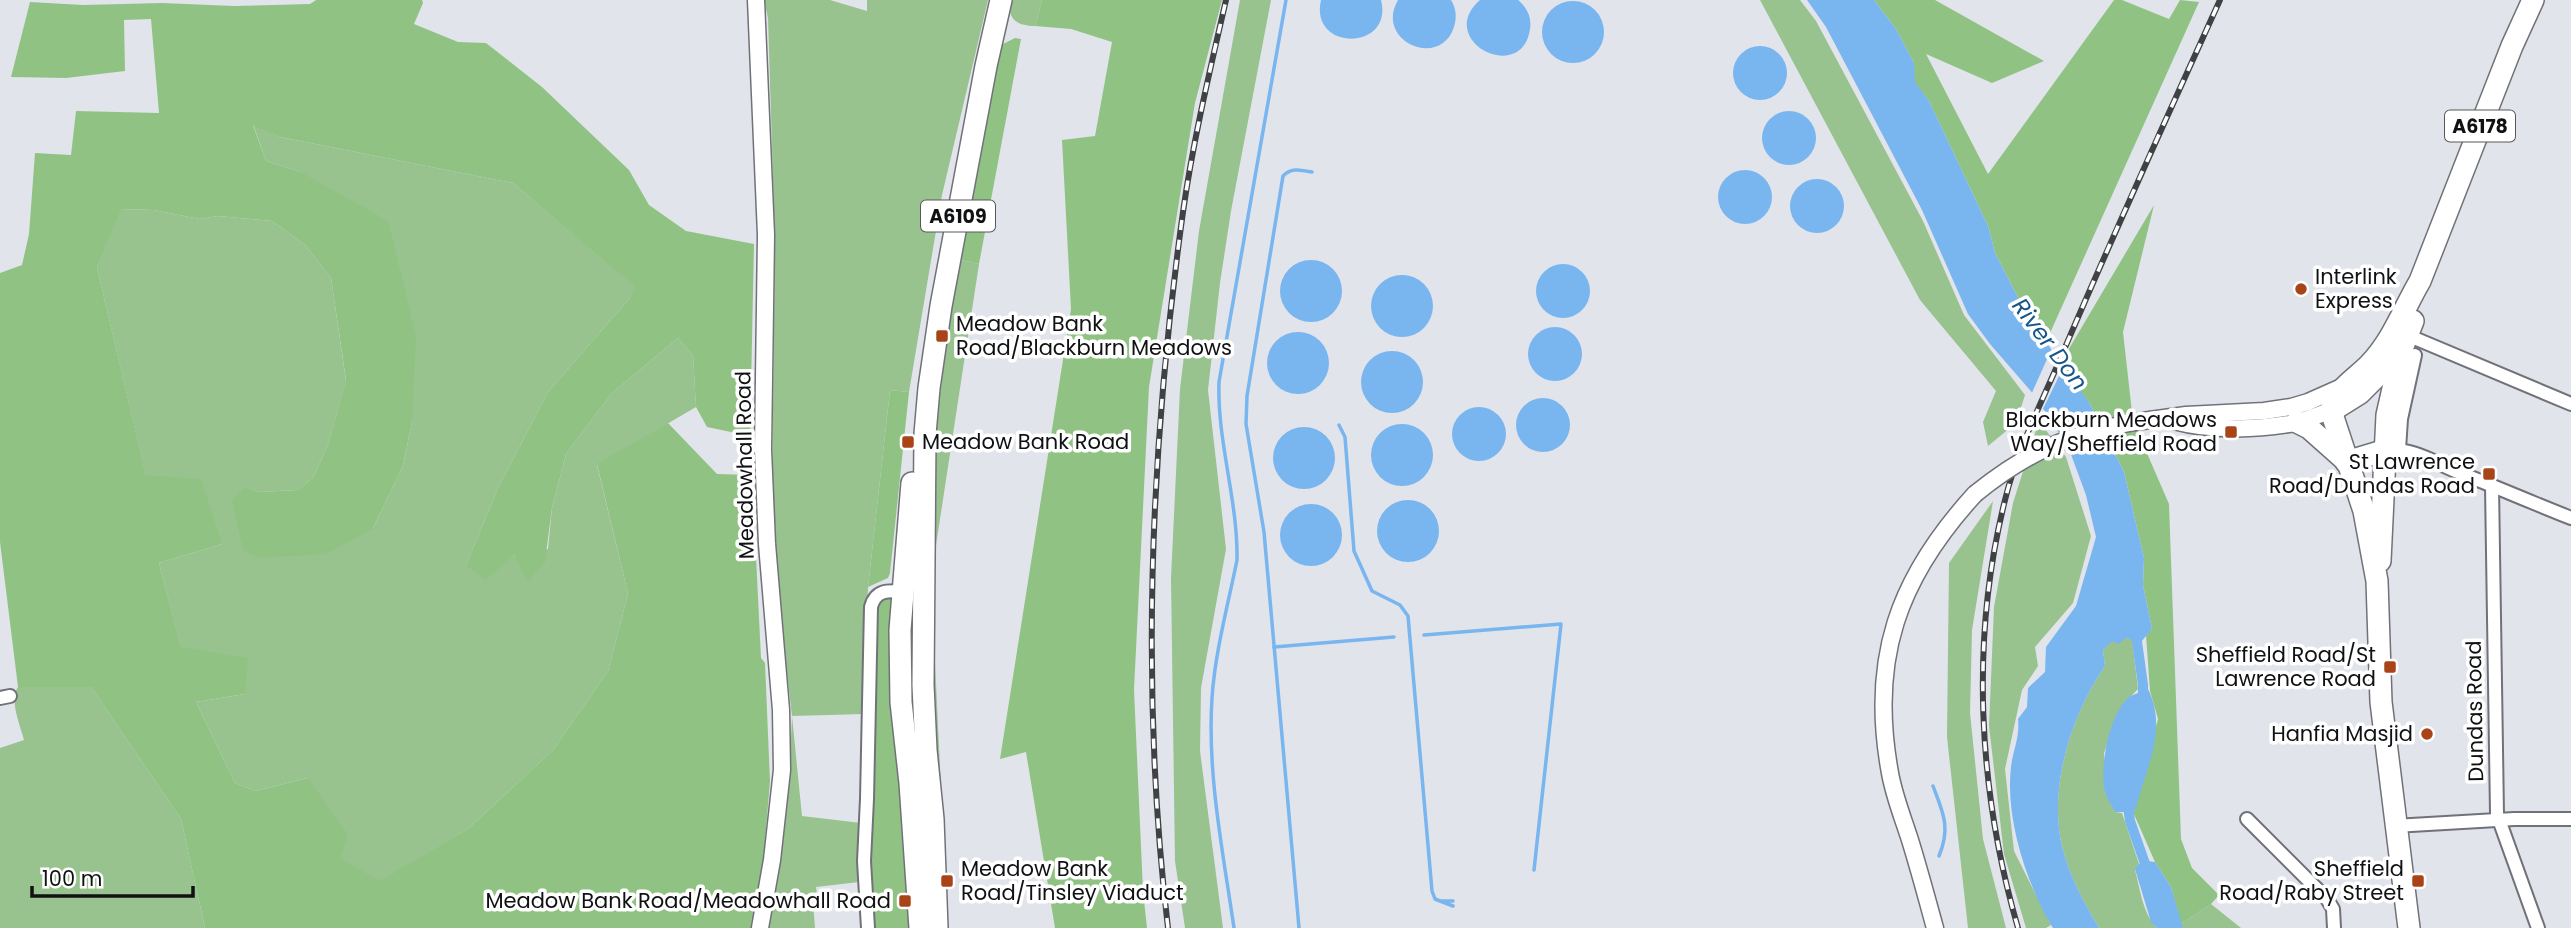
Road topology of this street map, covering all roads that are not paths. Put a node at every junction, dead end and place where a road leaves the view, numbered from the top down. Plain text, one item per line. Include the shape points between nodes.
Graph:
1 (756, 0) edge
2 (1001, 0) edge
3 (2533, 0) edge
4 (2402, 347) junction
5 (2347, 385) junction
6 (2571, 404) edge
7 (2331, 411) junction
8 (2165, 419) junction
9 (2297, 422) junction
10 (925, 434) junction
11 (2393, 450) junction
12 (2346, 462) junction
13 (2492, 486) junction
14 (2571, 518) edge
15 (2376, 581) junction
16 (902, 592) junction
17 (925, 593) junction
18 (2247, 818) dead end
19 (2571, 819) edge
20 (923, 820) junction
21 (2500, 821) junction
22 (2394, 826) junction
23 (760, 928) edge
24 (868, 928) edge
25 (920, 928) edge
26 (937, 928) edge
27 (1935, 928) edge
28 (2334, 928) edge
29 (2403, 928) edge
30 (2409, 928) edge
31 (2538, 928) edge

1 - 23 street, Meadowhall Road via 766,235 763,450 782,770
2 - 10 main road, A6109 via 941,306
3 - 4 main road, A6178 via 2399,324
4 - 5 main road, A6178
4 - 6 street
4 - 7 main road via 2360,393
4 - 11 main road, A6178 via 2388,415
5 - 7 main road, A6178
5 - 8 street via 2308,402
7 - 9 street
7 - 12 main road, A6178
8 - 9 street via 2229,427
8 - 27 street, bridge via 2080,434 2027,456 1975,494 1948,524 1907,590 1892,631 1884,725 1891,775
9 - 12 main road
10 - 16 main road, A6109 via 913,475
10 - 17 main road, A6109
11 - 12 main road
11 - 13 street via 2418,453
11 - 15 main road, A6178
12 - 15 main road, A6178 via 2367,520
13 - 14 street
13 - 21 street, Dundas Road
15 - 22 main road, A6178 via 2381,702
16 - 17 street
16 - 20 main road, A6109 via 901,702
16 - 24 street via 878,593 871,607 863,862
17 - 20 main road, A6109
18 - 28 street via 2327,899
19 - 21 street
20 - 25 main road, A6109
20 - 26 main road, A6109
21 - 22 street
21 - 31 street, Dundas Road
22 - 30 main road, A6178
29 - 30 street

